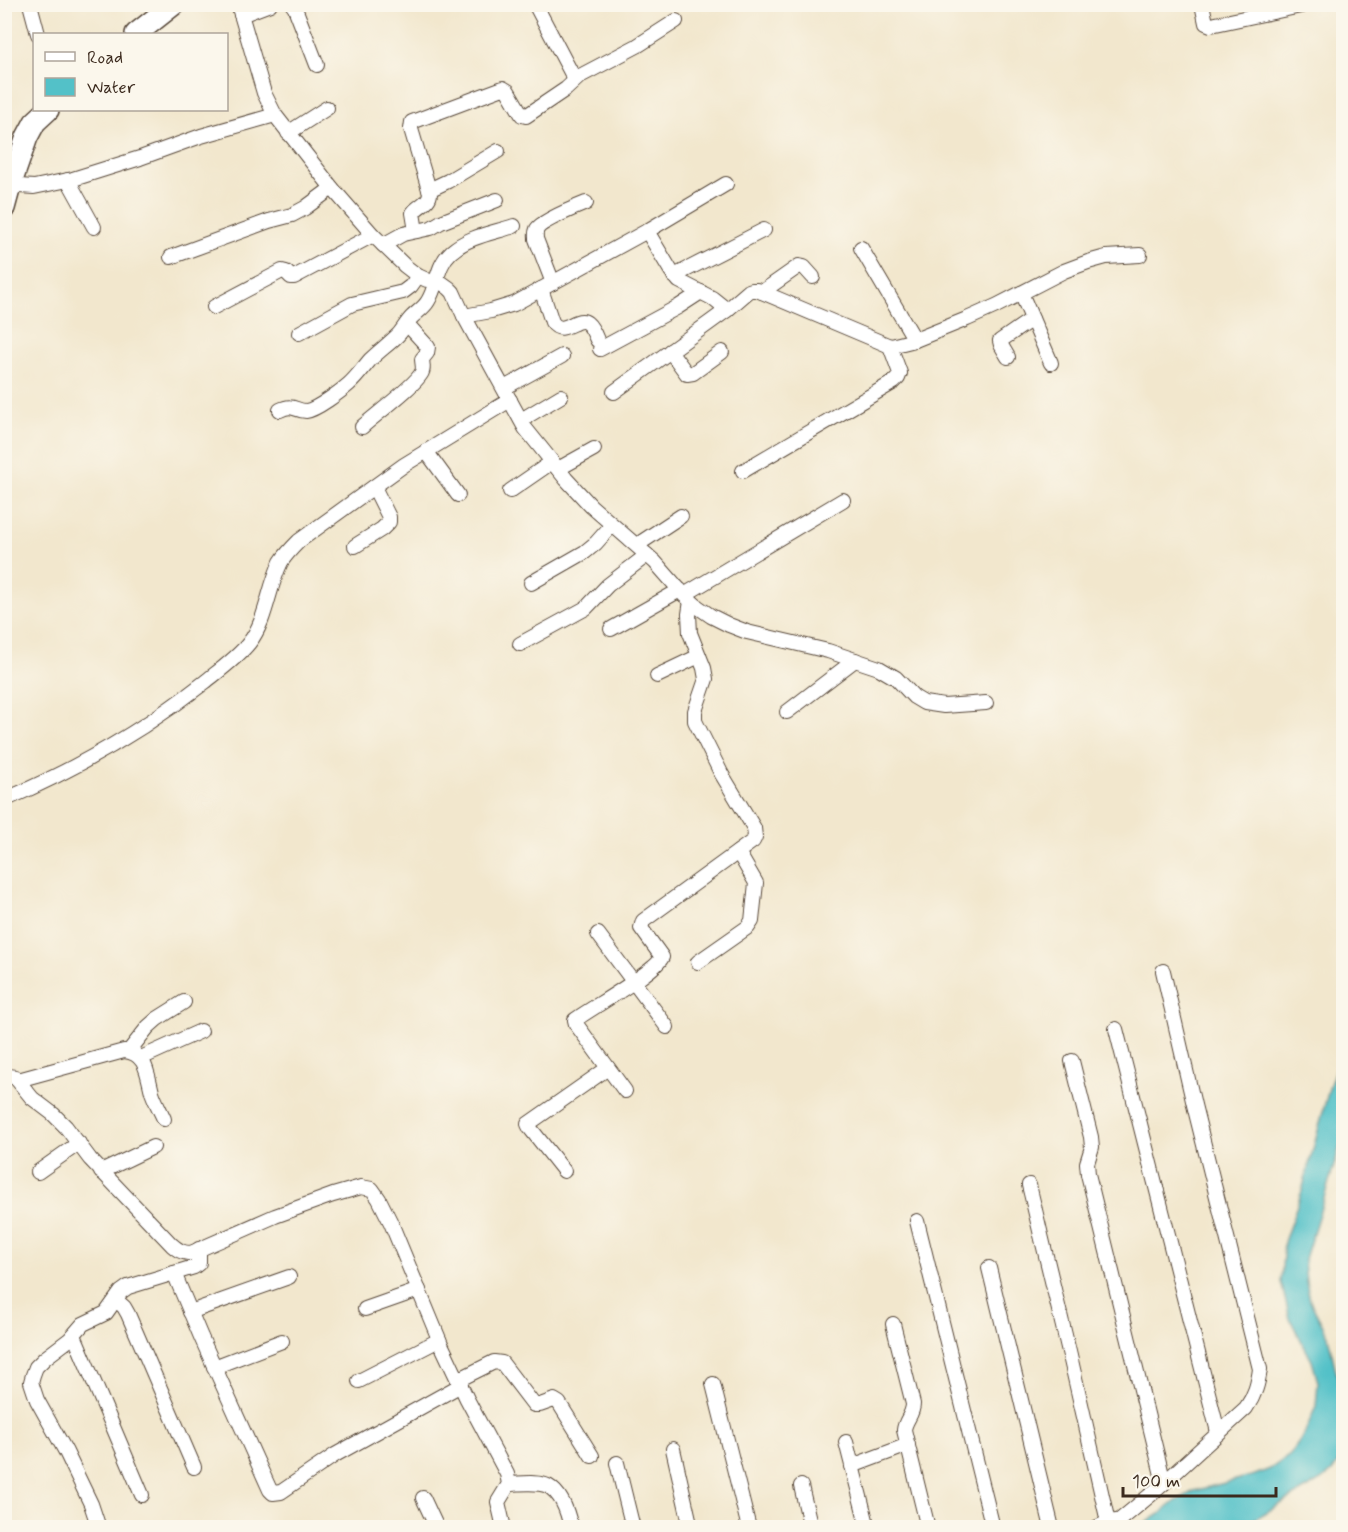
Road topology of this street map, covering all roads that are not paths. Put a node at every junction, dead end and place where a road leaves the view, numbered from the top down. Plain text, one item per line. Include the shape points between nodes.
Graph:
1 (30, 4) edge
2 (174, 4) edge
3 (270, 4) edge
4 (292, 4) edge
5 (534, 4) edge
6 (1202, 4) edge
7 (1310, 4) edge
8 (1262, 9) edge
9 (239, 10) edge
10 (676, 21) dead end
11 (38, 33) edge
12 (137, 33) edge
13 (317, 65) dead end
14 (575, 80) junction
15 (327, 108) dead end
16 (47, 111) edge
17 (275, 115) junction
18 (288, 133) junction
19 (498, 151) dead end
20 (68, 180) junction
21 (726, 184) dead end
22 (7, 186) edge
23 (332, 188) junction
24 (429, 190) junction
25 (497, 200) dead end
26 (586, 202) dead end
27 (4, 208) edge
28 (514, 225) dead end
29 (94, 227) dead end
30 (764, 230) dead end
31 (416, 231) junction
32 (647, 231) junction
33 (373, 235) junction
34 (384, 245) junction
35 (861, 248) dead end
36 (1140, 255) dead end
37 (171, 257) dead end
38 (418, 276) junction
39 (674, 276) junction
40 (813, 277) dead end
41 (435, 281) junction
42 (547, 286) junction
43 (701, 292) junction
44 (762, 292) junction
45 (1021, 294) junction
46 (214, 308) dead end
47 (727, 309) junction
48 (464, 316) junction
49 (1032, 320) junction
50 (407, 324) junction
51 (299, 333) dead end
52 (915, 340) junction
53 (890, 346) junction
54 (670, 351) junction
55 (722, 352) dead end
56 (561, 356) dead end
57 (1008, 357) dead end
58 (1051, 363) dead end
59 (614, 392) dead end
60 (507, 394) junction
61 (561, 396) dead end
62 (280, 410) dead end
63 (521, 420) junction
64 (362, 427) dead end
65 (594, 449) dead end
66 (426, 451) junction
67 (555, 465) junction
68 (742, 471) dead end
69 (374, 487) junction
70 (510, 491) dead end
71 (458, 495) dead end
72 (843, 500) dead end
73 (681, 516) dead end
74 (612, 525) junction
75 (355, 546) dead end
76 (642, 550) junction
77 (531, 583) dead end
78 (685, 595) junction
79 (611, 628) dead end
80 (520, 644) dead end
81 (699, 656) junction
82 (855, 660) junction
83 (657, 676) dead end
84 (986, 703) dead end
85 (787, 712) dead end
86 (4, 800) edge
87 (738, 852) junction
88 (598, 934) dead end
89 (699, 962) dead end
90 (1162, 970) dead end
91 (634, 982) junction
92 (184, 1002) dead end
93 (667, 1027) dead end
94 (1116, 1029) dead end
95 (201, 1031) dead end
96 (135, 1055) junction
97 (1072, 1061) dead end
98 (608, 1068) junction
99 (4, 1075) edge
100 (18, 1080) junction
101 (625, 1091) dead end
102 (164, 1119) dead end
103 (79, 1143) junction
104 (153, 1147) dead end
105 (564, 1171) dead end
106 (39, 1172) dead end
107 (101, 1172) junction
108 (1029, 1185) dead end
109 (917, 1221) dead end
110 (199, 1249) junction
111 (989, 1268) dead end
112 (174, 1273) junction
113 (289, 1277) dead end
114 (419, 1290) junction
115 (116, 1300) junction
116 (365, 1309) dead end
117 (190, 1312) junction
118 (893, 1324) dead end
119 (74, 1335) junction
120 (440, 1340) junction
121 (282, 1341) dead end
122 (214, 1367) junction
123 (359, 1380) dead end
124 (460, 1382) junction
125 (713, 1384) dead end
126 (1218, 1432) junction
127 (846, 1442) dead end
128 (908, 1446) junction
129 (673, 1449) dead end
130 (592, 1456) dead end
131 (616, 1463) dead end
132 (852, 1466) junction
133 (194, 1467) dead end
134 (1164, 1483) junction
135 (509, 1484) junction
136 (801, 1486) dead end
137 (142, 1495) dead end
138 (423, 1498) dead end
139 (1110, 1524) edge
140 (99, 1527) edge
141 (437, 1527) edge
142 (504, 1527) edge
143 (571, 1527) edge
144 (633, 1527) edge
145 (692, 1527) edge
146 (749, 1527) edge
147 (811, 1527) edge
148 (867, 1527) edge
149 (928, 1527) edge
150 (993, 1527) edge
151 (1053, 1527) edge

1 - 11 street
2 - 12 highway
3 - 9 street
4 - 13 street
5 - 14 street
6 - 8 street via 1209,25
7 - 8 street
9 - 17 street via 264,93
10 - 14 street
14 - 24 street via 526,116 503,88 412,122
15 - 18 street
16 - 22 highway via 27,137
17 - 18 street
17 - 20 street
18 - 23 street
19 - 24 street
20 - 22 street via 34,187
20 - 29 street
21 - 32 street
22 - 27 highway
23 - 33 street
23 - 37 street via 292,215
24 - 31 street via 430,197 413,213
25 - 31 street
26 - 42 street via 537,230
28 - 41 street via 459,246 444,260
30 - 39 street
31 - 34 street
32 - 39 street
32 - 42 street
33 - 34 street
33 - 46 street via 294,277 282,271
34 - 38 street
35 - 52 street
36 - 45 street via 1088,261
38 - 41 street
38 - 51 street via 403,292 352,304
39 - 43 street
40 - 44 street via 799,266
41 - 48 street via 453,292
41 - 50 street via 428,301
42 - 43 street via 555,326 563,328 585,321 598,345
42 - 48 street via 514,304
43 - 47 street
44 - 47 street via 749,291
44 - 53 street
45 - 49 street
45 - 52 street
47 - 54 street
48 - 60 street
49 - 57 street via 1000,341
49 - 58 street
50 - 62 street via 339,392 308,411 292,406
50 - 64 street via 428,347 422,359 423,371
52 - 53 street
53 - 68 street via 900,373 894,382
54 - 55 street via 687,374
54 - 59 street
56 - 60 street
60 - 63 street
60 - 66 street
61 - 63 street
63 - 67 street
65 - 67 street
66 - 69 street
66 - 71 street
67 - 70 street
67 - 74 street
69 - 75 street via 389,522
69 - 86 street via 289,552 281,562 251,640 228,664 143,726 46,782
72 - 78 street
73 - 76 street
74 - 76 street
74 - 77 street via 585,552
76 - 78 street
76 - 80 street via 586,608
78 - 79 street
78 - 81 street via 690,633
78 - 82 street via 711,616 747,632
81 - 83 street
81 - 87 street via 706,679 694,711 695,721 755,832 753,841
82 - 84 street via 889,673 924,703
82 - 85 street
87 - 89 street via 756,883 752,921
87 - 91 street via 644,921 641,928 662,959
88 - 91 street
90 - 126 street via 1260,1369 1258,1385 1246,1408
91 - 93 street
91 - 98 street via 575,1020
92 - 96 street via 148,1027
94 - 126 street
95 - 96 street
96 - 100 street via 124,1051
96 - 102 street via 145,1063
97 - 134 street via 1091,1137 1088,1174
98 - 101 street
98 - 105 street via 528,1124
99 - 100 street
100 - 103 street via 26,1093 53,1113
103 - 106 street
103 - 107 street
104 - 107 street
107 - 110 street via 178,1251 190,1253
108 - 139 street
109 - 150 street
110 - 112 street via 197,1266
110 - 114 street via 275,1216 367,1187 379,1199
111 - 151 street
112 - 115 street via 128,1287
112 - 117 street
113 - 117 street
114 - 116 street
114 - 120 street
115 - 119 street via 106,1313 87,1322
115 - 133 street via 128,1314
117 - 122 street
118 - 128 street via 913,1404 904,1426
119 - 137 street
119 - 140 street via 45,1358 31,1382
120 - 123 street
120 - 124 street
121 - 122 street
122 - 124 street via 273,1493 281,1492 335,1455
124 - 130 street via 495,1362 502,1363 534,1405 554,1400 559,1403
124 - 135 street
125 - 146 street
126 - 134 street
127 - 132 street
128 - 132 street
128 - 149 street
129 - 145 street
131 - 144 street
132 - 148 street
134 - 139 street
135 - 142 street via 498,1502
135 - 143 street via 548,1486 565,1506
136 - 147 street
138 - 141 street

